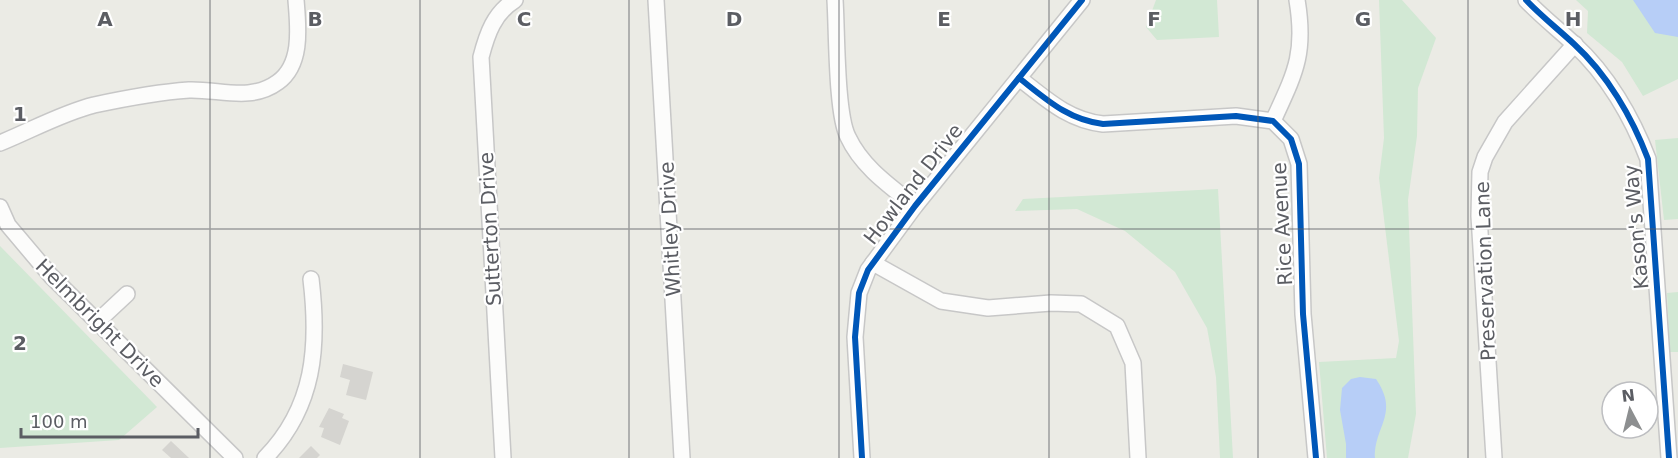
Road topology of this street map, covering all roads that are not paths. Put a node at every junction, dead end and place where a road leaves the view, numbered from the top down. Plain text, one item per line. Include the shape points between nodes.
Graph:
1 (296, 0) edge
2 (656, 0) edge
3 (835, 0) edge
4 (1082, 0) edge
5 (1297, 0) edge
6 (1526, 0) edge
7 (506, 2) edge
8 (1575, 44) junction
9 (1019, 78) junction
10 (1273, 121) junction
11 (0, 143) edge
12 (915, 206) junction
13 (0, 207) edge
14 (873, 263) junction
15 (311, 279) dead end
16 (128, 294) dead end
17 (97, 322) junction
18 (235, 458) edge
19 (265, 458) edge
20 (503, 458) edge
21 (682, 458) edge
22 (862, 458) edge
23 (1138, 458) edge
24 (1316, 458) edge
25 (1494, 458) edge
26 (1669, 458) edge

1 - 11 street via 298,36 294,60 280,80 262,91 240,94 189,90 92,106
2 - 21 street, Whitley Drive
3 - 12 street via 840,96 847,136 872,171
4 - 9 street, Howland Drive
5 - 10 street via 1302,31 1298,66
6 - 8 street, Kason's Way
7 - 20 street, Sutterton Drive via 489,30 481,57
8 - 25 street, Preservation Lane via 1505,122 1480,172 1479,216
8 - 26 street, Kason's Way via 1636,126 1648,159
9 - 10 street via 1082,122 1236,116
9 - 12 street, Howland Drive
10 - 24 street, Rice Avenue via 1291,139 1299,164 1302,315
12 - 14 street, Howland Drive
13 - 17 street, Helmbright Drive via 8,225 51,276
14 - 22 street, Howland Drive via 859,293 855,337
14 - 23 street via 941,301 988,308 1081,304 1117,326 1133,363
15 - 19 street via 316,346 302,405
16 - 17 street
17 - 18 street, Helmbright Drive

